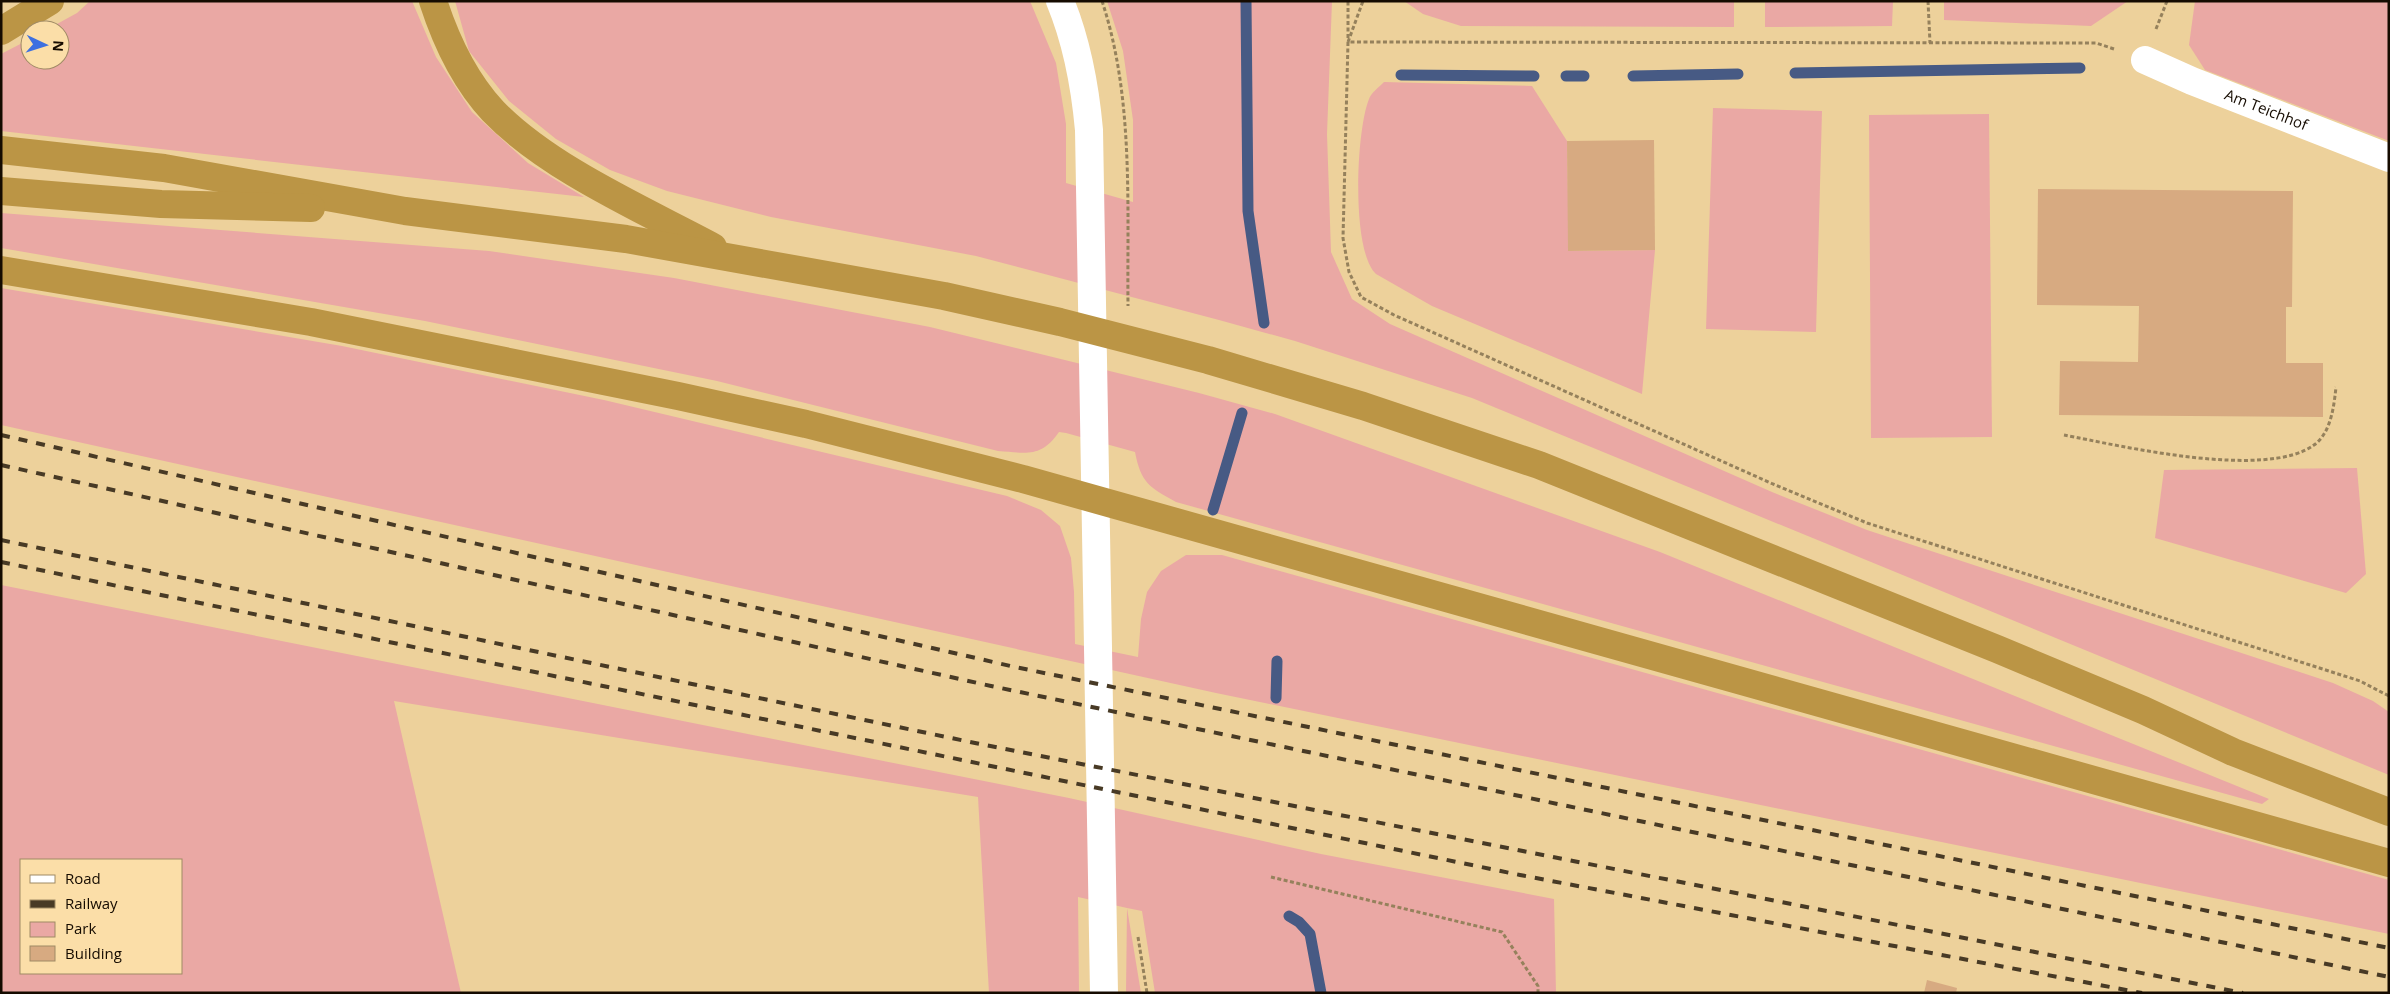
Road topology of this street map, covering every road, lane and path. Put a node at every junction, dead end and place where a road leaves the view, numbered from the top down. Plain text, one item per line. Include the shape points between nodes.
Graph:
1 (50, 1) edge
2 (433, 1) edge
3 (1060, 1) edge
4 (1348, 1) edge
5 (1363, 1) edge
6 (1928, 1) edge
7 (1, 31) edge
8 (1348, 42) junction
9 (1930, 43) junction
10 (2145, 60) joint
11 (1, 150) edge
12 (2389, 158) edge
13 (1, 191) edge
14 (405, 211) junction
15 (734, 258) junction
16 (1, 270) edge
17 (2336, 387) dead end
18 (2064, 435) dead end
19 (1095, 489) junction
20 (2389, 696) edge
21 (2389, 812) edge
22 (2389, 863) edge
23 (1270, 877) dead end
24 (1138, 936) dead end
25 (1104, 993) edge
26 (1147, 993) edge
27 (1538, 993) edge

1 - 7 highway
2 - 15 highway via 443,32 463,70 492,110 531,145
3 - 19 street via 1083,82 1089,130
4 - 8 path
5 - 8 path
6 - 9 path
8 - 9 path
8 - 20 path via 1343,238 1349,272 1361,297 1412,323 1867,523 2360,681
9 - 10 path via 2096,43
10 - 12 street, Am Teichhof
11 - 14 highway via 164,168
13 - 14 highway via 161,204
14 - 15 highway via 626,239
15 - 21 highway via 963,301 1208,360 1283,381 1539,465 1997,649 2233,752
16 - 19 highway via 311,322 806,424 1023,479
17 - 18 path via 2332,420 2315,445 2290,457 2237,460 2164,455
19 - 22 highway
19 - 25 street
23 - 27 path via 1502,932 1538,986
24 - 26 path

